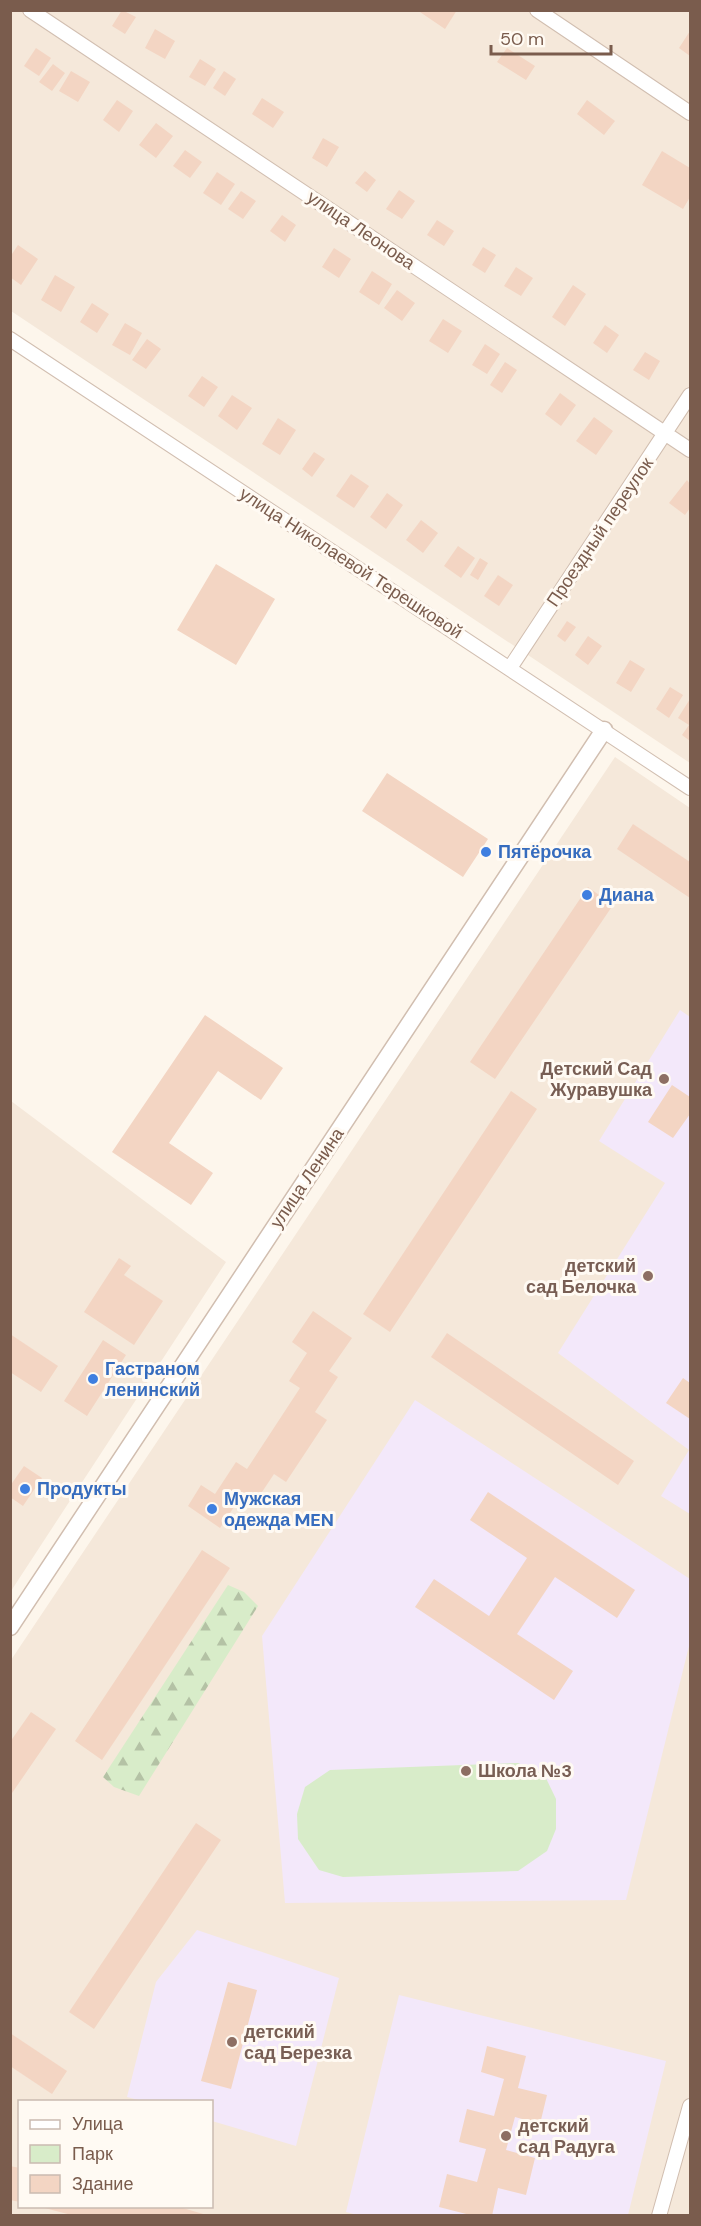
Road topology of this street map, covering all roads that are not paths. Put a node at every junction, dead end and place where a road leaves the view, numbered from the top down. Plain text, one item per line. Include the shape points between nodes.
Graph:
1 (30, 10) edge
2 (537, 10) edge
3 (690, 113) edge
4 (10, 339) edge
5 (690, 395) edge
6 (666, 433) junction
7 (690, 450) edge
8 (510, 668) junction
9 (604, 730) junction
10 (690, 788) edge
11 (10, 1627) edge
12 (690, 2106) edge
13 (659, 2216) edge

1 - 6 street, улица Леонова
2 - 3 street
4 - 8 street, улица Николаевой Терешковой
5 - 6 street, Проездный переулок
6 - 7 street, улица Леонова
6 - 8 street, Проездный переулок
8 - 9 street, улица Николаевой Терешковой
9 - 10 street, улица Николаевой Терешковой
9 - 11 street, улица Ленина
12 - 13 street

